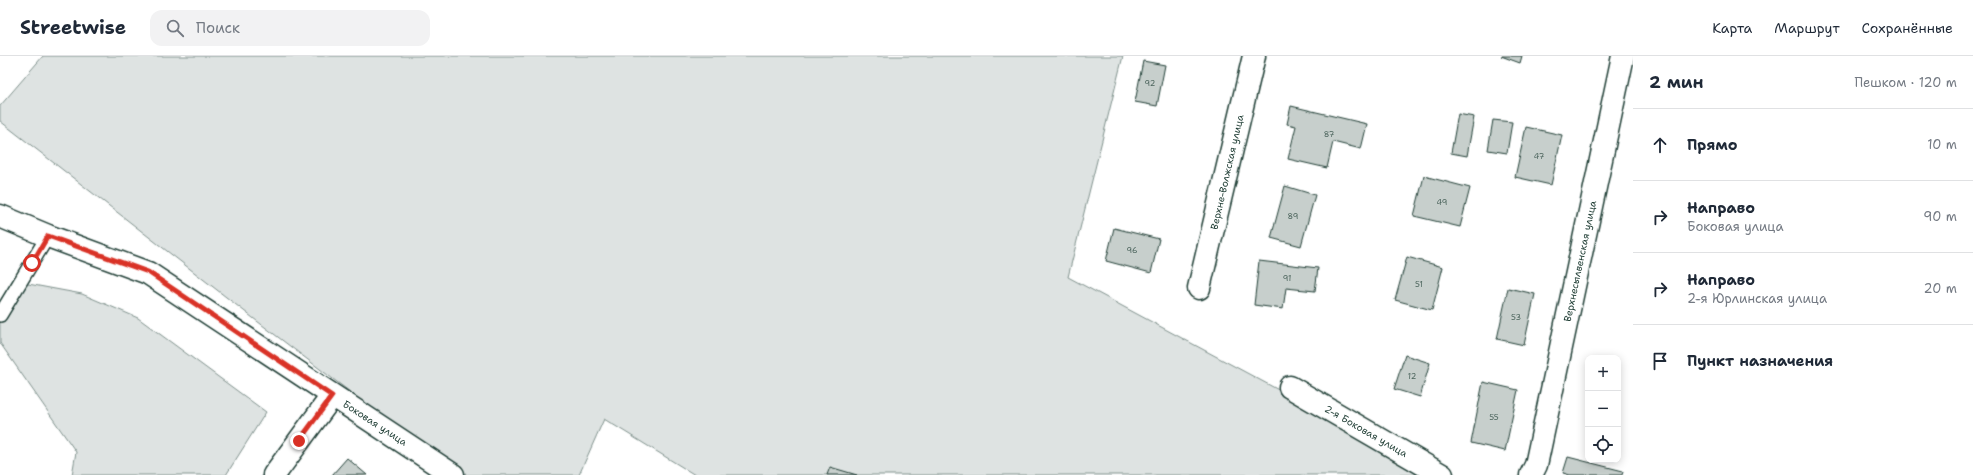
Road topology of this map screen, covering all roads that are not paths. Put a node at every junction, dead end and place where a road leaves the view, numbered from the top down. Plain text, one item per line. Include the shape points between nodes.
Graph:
1 (1254, 56) edge
2 (1623, 56) edge
3 (0, 216) edge
4 (48, 236) junction
5 (1199, 288) dead end
6 (0, 315) edge
7 (1290, 386) dead end
8 (332, 396) junction
9 (1534, 470) edge
10 (274, 475) edge
11 (453, 475) edge
12 (1442, 475) edge

1 - 5 street, Верхне-Волжская улица
2 - 9 street, Верхнесылвенская улица
3 - 4 street, Боковая улица
4 - 6 lane
4 - 8 street, Боковая улица via 148,272
7 - 12 street, 2-я Боковая улица
8 - 10 street
8 - 11 street, Боковая улица

